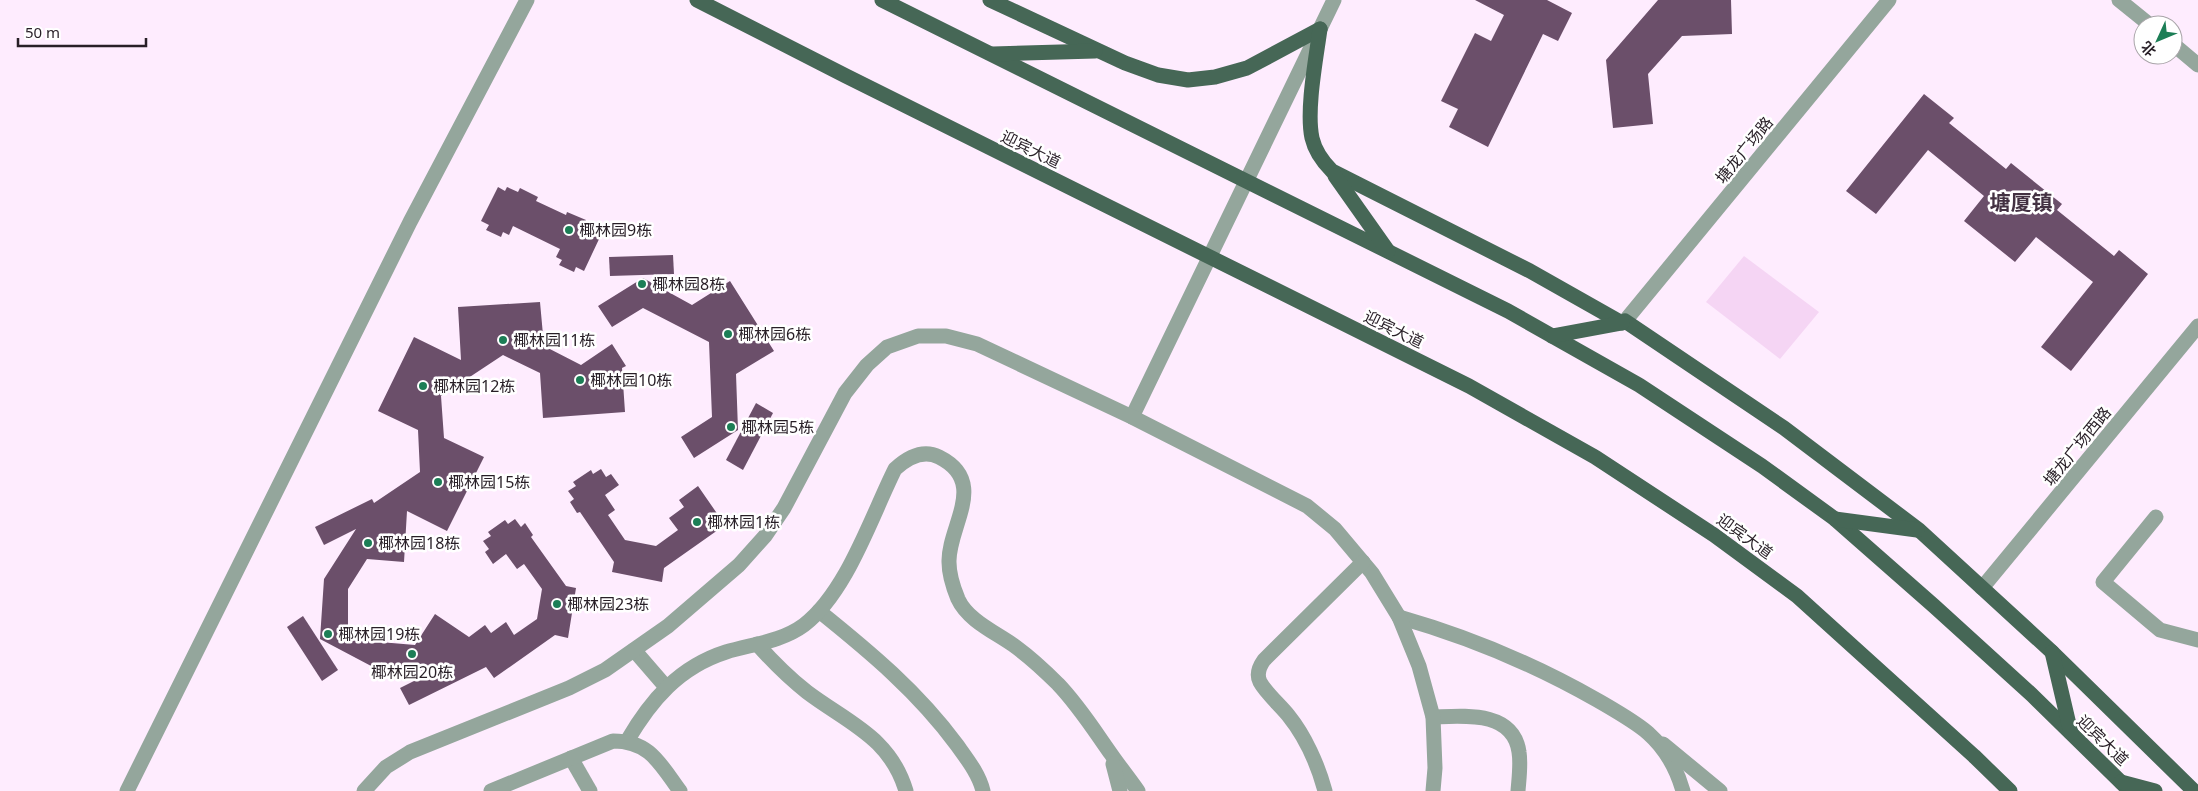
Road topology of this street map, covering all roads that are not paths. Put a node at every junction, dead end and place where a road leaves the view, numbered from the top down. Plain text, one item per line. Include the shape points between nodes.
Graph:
1 (527, 0) edge
2 (697, 0) edge
3 (882, 0) edge
4 (990, 0) edge
5 (1334, 0) edge
6 (1890, 0) edge
7 (2120, 0) edge
8 (2138, 15) edge
9 (1320, 29) junction
10 (1099, 51) junction
11 (2183, 52) edge
12 (990, 54) junction
13 (2198, 65) edge
14 (1332, 171) junction
15 (1247, 181) junction
16 (1389, 252) junction
17 (1210, 257) junction
18 (1623, 322) junction
19 (2198, 326) edge
20 (1552, 336) junction
21 (1132, 417) junction
22 (2156, 517) dead end
23 (1835, 519) junction
24 (1918, 530) junction
25 (1363, 562) junction
26 (1982, 588) junction
27 (819, 611) junction
28 (1399, 617) junction
29 (2198, 640) edge
30 (757, 644) junction
31 (634, 650) junction
32 (2052, 652) junction
33 (666, 687) junction
34 (1433, 717) junction
35 (2071, 733) junction
36 (1648, 734) junction
37 (627, 741) junction
38 (1110, 753) junction
39 (571, 758) junction
40 (2125, 786) edge
41 (128, 791) edge
42 (364, 791) edge
43 (491, 791) edge
44 (590, 791) edge
45 (680, 791) edge
46 (906, 791) edge
47 (983, 791) edge
48 (1120, 791) edge
49 (1138, 791) edge
50 (1325, 791) edge
51 (1433, 791) edge
52 (1518, 791) edge
53 (1683, 791) edge
54 (1720, 791) edge
55 (2010, 791) edge
56 (2155, 791) edge
57 (2194, 791) edge

1 - 41 street via 410,222
2 - 17 main road, 迎宾大道
3 - 12 main road, 迎宾大道
4 - 10 main road
5 - 9 street
6 - 18 street, 塘龙广场路
7 - 8 street
9 - 10 main road via 1247,68 1188,80 1158,75
9 - 14 main road via 1311,109 1312,138 1321,159
9 - 15 street
10 - 12 main road
11 - 13 street
12 - 15 main road, 迎宾大道
14 - 16 main road
14 - 18 main road
15 - 16 main road, 迎宾大道
15 - 17 street
16 - 20 main road, 迎宾大道
17 - 21 street
17 - 55 main road, 迎宾大道 via 1469,386 1596,458 1714,536 1797,596
18 - 20 main road
18 - 24 main road via 1784,428
19 - 26 street, 塘龙广场西路
20 - 23 main road, 迎宾大道 via 1639,385 1762,466
21 - 25 street via 1307,506 1335,529
21 - 31 street via 977,344 946,336 918,336 887,347 867,365 845,393 766,536 739,565 668,626
22 - 29 street via 2103,582 2160,630
23 - 24 main road
23 - 35 main road, 迎宾大道
24 - 26 main road
25 - 28 street
25 - 50 street via 1264,660 1258,675 1260,682 1290,717 1308,748
26 - 32 main road
27 - 30 street via 803,625 781,637
27 - 38 street via 837,590 895,469 906,459 920,454 935,455 949,462 959,473 964,488 948,560 951,582 959,602 974,619 1016,647 1058,684
27 - 47 street via 885,665 928,708 965,756 981,781
28 - 34 street via 1419,666
28 - 36 street via 1443,630 1529,664 1586,694
30 - 33 street via 724,652 694,666
30 - 46 street via 808,693 846,717 879,744 892,761
31 - 33 street
31 - 42 street via 605,670 569,688 410,752 386,768
32 - 35 main road
32 - 57 main road
33 - 37 street via 644,712
34 - 51 street
34 - 52 street via 1478,716 1496,721 1511,733 1519,750
35 - 40 main road, 迎宾大道
36 - 53 street via 1666,754
36 - 54 street
37 - 39 street via 613,741
37 - 45 street via 652,753
38 - 48 street
38 - 49 street
39 - 43 street
39 - 44 street
40 - 56 main road

